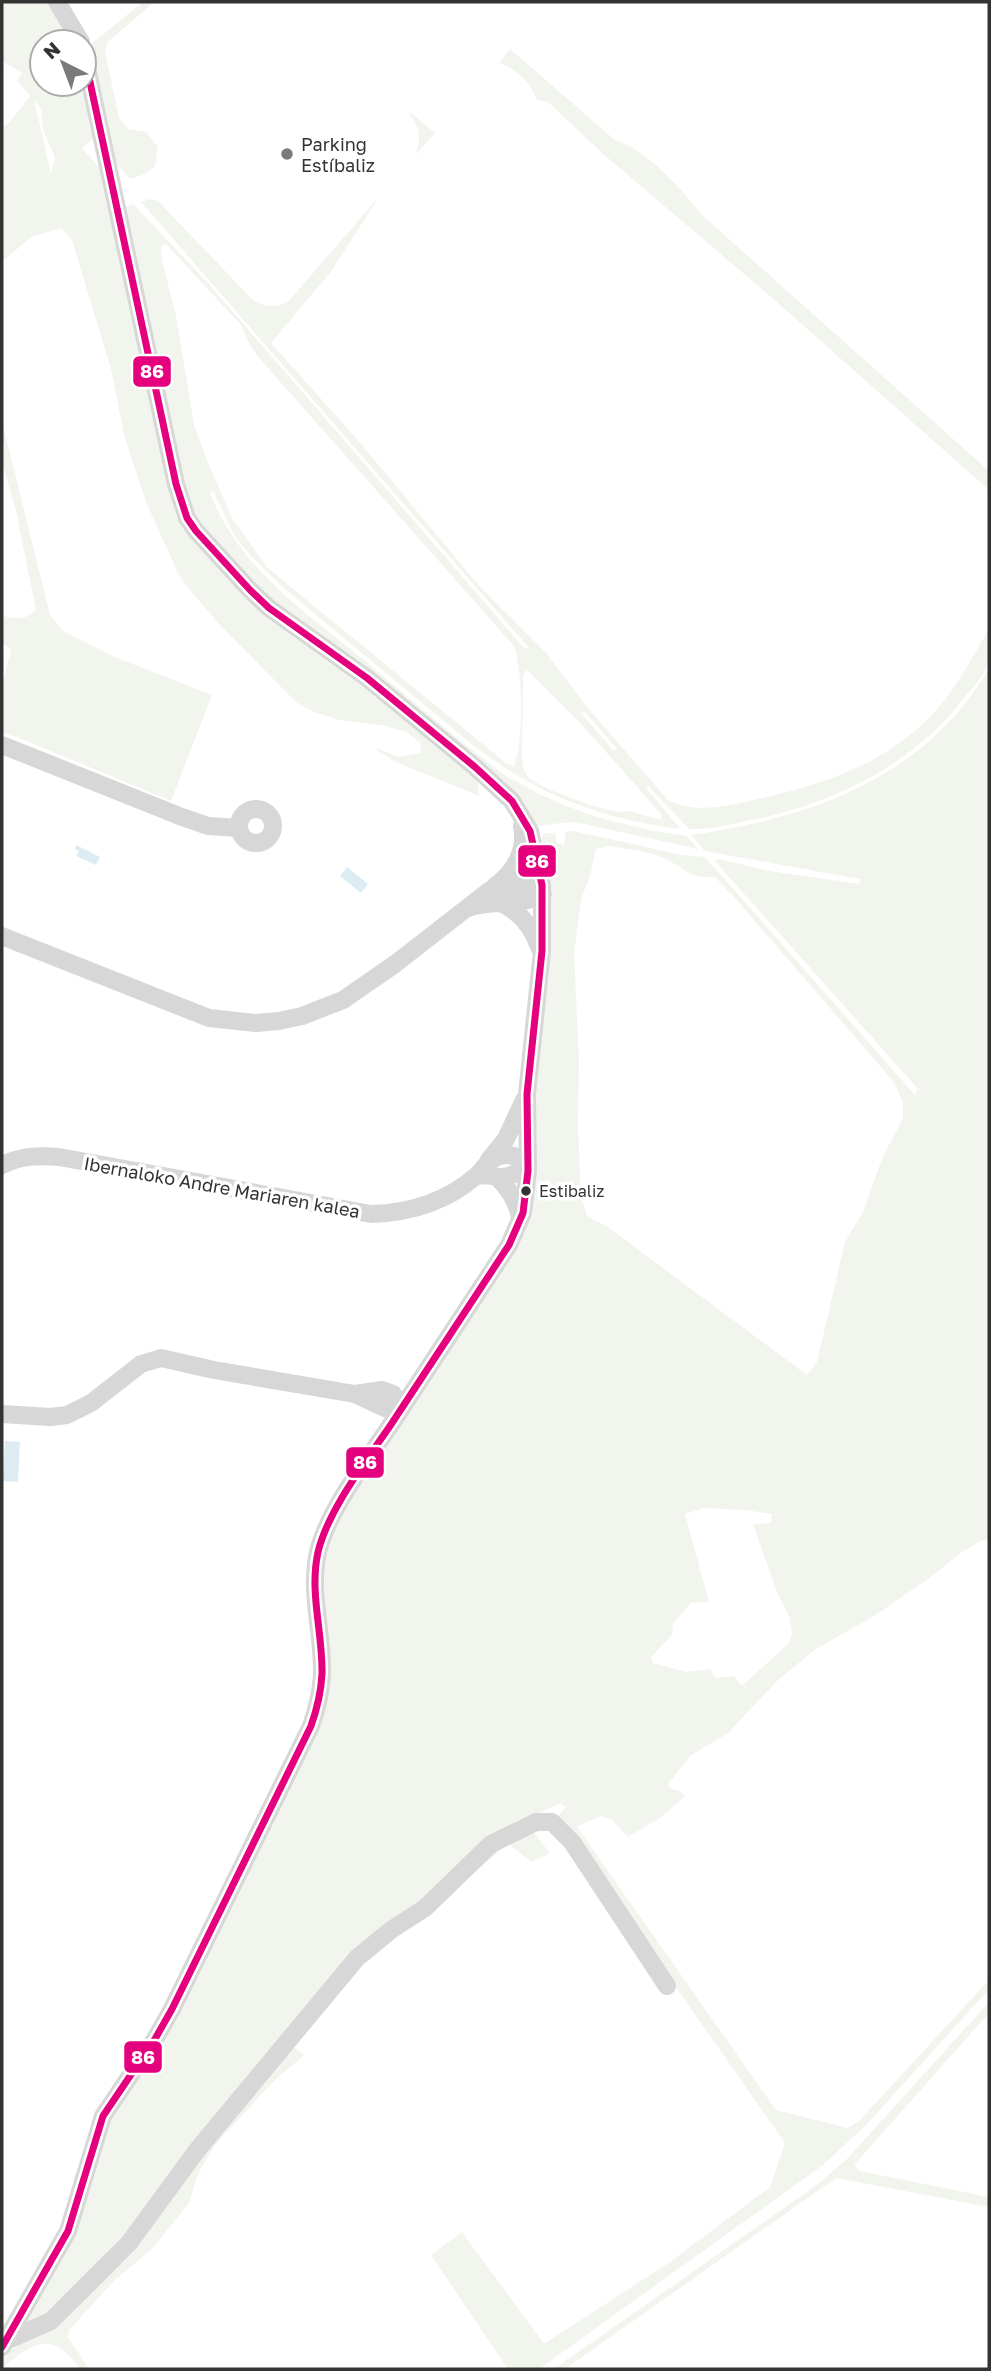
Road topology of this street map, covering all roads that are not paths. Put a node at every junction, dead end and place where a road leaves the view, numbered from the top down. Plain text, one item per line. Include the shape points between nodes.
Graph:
1 (57, 2) edge
2 (73, 28) edge
3 (93, 98) edge
4 (2, 745) edge
5 (520, 813) junction
6 (239, 828) dead end
7 (490, 890) junction
8 (543, 894) junction
9 (503, 904) junction
10 (468, 908) junction
11 (2, 936) edge
12 (542, 954) junction
13 (527, 1094) junction
14 (489, 1160) junction
15 (2, 1165) edge
16 (528, 1167) junction
17 (477, 1175) junction
18 (497, 1177) junction
19 (520, 1220) junction
20 (430, 1365) junction
21 (369, 1395) junction
22 (2, 1414) edge
23 (398, 1414) junction
24 (380, 1441) junction
25 (667, 1986) dead end
26 (4, 2344) edge

1 - 2 street
3 - 5 street via 187,518 269,608 367,678 490,780
4 - 6 street via 181,817 208,826
5 - 7 street via 524,835 517,863
5 - 8 street via 530,831
7 - 8 street via 515,884 537,887
7 - 10 street
8 - 9 street via 531,901
8 - 12 street
9 - 10 street
9 - 12 street via 515,910 535,934
10 - 11 street via 343,1000 302,1016 256,1023 209,1018
12 - 13 street
13 - 14 street, Ibernaloko Andre Mariaren kalea via 506,1139
13 - 16 street
14 - 16 street via 512,1155
14 - 17 street, Ibernaloko Andre Mariaren kalea
15 - 17 street, Ibernaloko Andre Mariaren kalea via 19,1157 59,1157 371,1214 430,1204
16 - 18 street
16 - 19 street
17 - 18 street
18 - 19 street via 511,1192
19 - 20 street via 509,1245
20 - 21 street
20 - 23 street
21 - 22 street via 160,1358 141,1364 91,1403 67,1415
21 - 23 street via 393,1394
21 - 24 street via 377,1412
23 - 24 street
24 - 26 street via 332,1517 318,1552 314,1587 322,1675 311,1726 172,2009 103,2116 68,2231
25 - 26 street via 572,1842 552,1822 537,1822 491,1844 425,1908 357,1958 198,2149 130,2243 51,2320

